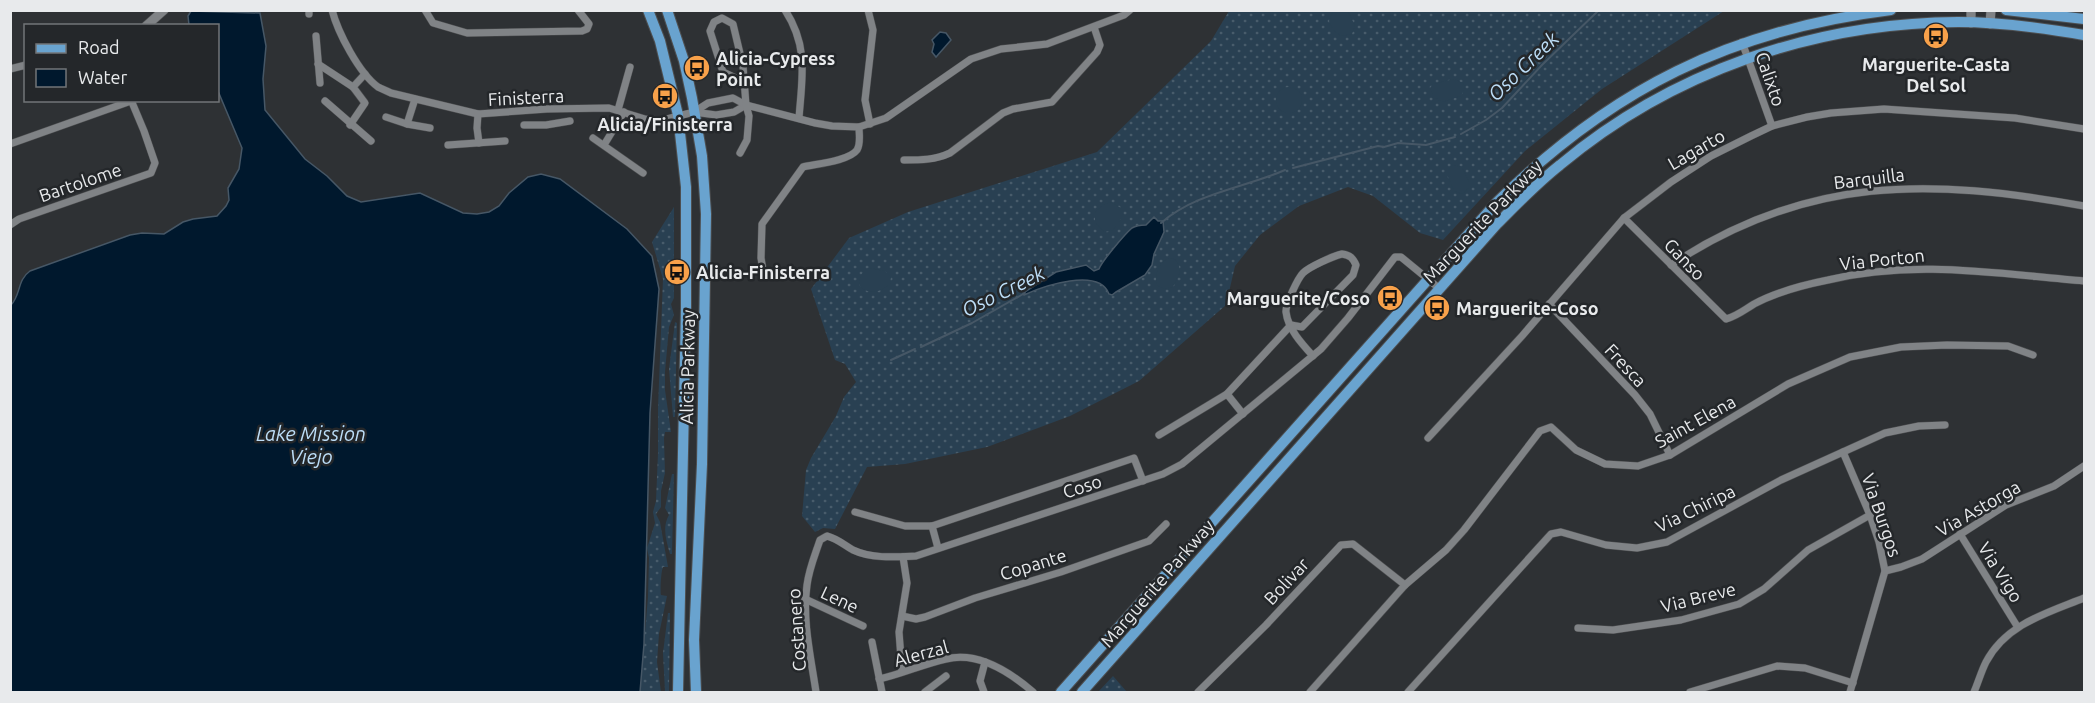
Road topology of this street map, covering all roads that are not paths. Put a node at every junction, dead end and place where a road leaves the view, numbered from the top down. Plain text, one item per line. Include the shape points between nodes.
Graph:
1 (164, 10) edge
2 (332, 10) edge
3 (425, 10) edge
4 (578, 10) edge
5 (648, 10) edge
6 (667, 10) edge
7 (785, 10) edge
8 (868, 10) edge
9 (1130, 10) edge
10 (1891, 10) edge
11 (1971, 10) edge
12 (1991, 10) edge
13 (2006, 10) edge
14 (2085, 19) edge
15 (1971, 23) junction
16 (148, 24) edge
17 (1990, 24) junction
18 (1094, 27) junction
19 (2085, 34) edge
20 (316, 36) dead end
21 (1742, 42) junction
22 (1748, 58) junction
23 (318, 64) junction
24 (630, 67) dead end
25 (365, 74) junction
26 (744, 82) junction
27 (320, 83) dead end
28 (353, 87) junction
29 (415, 99) junction
30 (325, 101) dead end
31 (128, 102) edge
32 (131, 102) edge
33 (746, 105) junction
34 (547, 109) junction
35 (621, 111) junction
36 (694, 112) junction
37 (478, 114) junction
38 (678, 115) junction
39 (386, 117) dead end
40 (799, 118) junction
41 (570, 121) dead end
42 (407, 124) junction
43 (870, 124) junction
44 (350, 125) junction
45 (524, 125) dead end
46 (546, 125) junction
47 (1772, 126) junction
48 (859, 127) junction
49 (430, 128) dead end
50 (2085, 129) edge
51 (593, 138) dead end
52 (370, 141) dead end
53 (505, 141) dead end
54 (479, 143) junction
55 (10, 144) edge
56 (604, 145) junction
57 (448, 146) dead end
58 (740, 153) dead end
59 (904, 160) dead end
60 (644, 173) dead end
61 (2085, 206) edge
62 (1624, 218) junction
63 (10, 225) edge
64 (1671, 265) junction
65 (764, 276) dead end
66 (1428, 279) junction
67 (2085, 281) edge
68 (1440, 289) junction
69 (1549, 304) junction
70 (1726, 319) joint
71 (1291, 326) junction
72 (2033, 355) dead end
73 (1313, 356) junction
74 (1227, 394) junction
75 (1243, 414) junction
76 (1945, 425) dead end
77 (1159, 435) dead end
78 (1428, 438) dead end
79 (1843, 452) junction
80 (1670, 455) junction
81 (2085, 466) edge
82 (1143, 481) junction
83 (855, 512) dead end
84 (1870, 514) junction
85 (1166, 524) dead end
86 (932, 526) junction
87 (1960, 534) junction
88 (827, 536) joint
89 (938, 548) junction
90 (903, 557) junction
91 (1885, 571) junction
92 (1405, 585) junction
93 (2085, 598) edge
94 (805, 599) junction
95 (902, 616) junction
96 (863, 626) dead end
97 (2017, 626) junction
98 (1578, 628) dead end
99 (872, 642) dead end
100 (985, 662) junction
101 (902, 671) junction
102 (946, 676) dead end
103 (879, 679) junction
104 (1853, 683) junction
105 (678, 693) edge
106 (696, 693) edge
107 (816, 693) edge
108 (882, 693) edge
109 (925, 693) edge
110 (984, 693) edge
111 (1034, 693) edge
112 (1061, 693) edge
113 (1082, 693) edge
114 (1198, 693) edge
115 (1310, 693) edge
116 (1408, 693) edge
117 (1690, 693) edge
118 (1850, 693) edge
119 (1974, 693) edge

1 - 16 street
2 - 25 street, Finisterra
3 - 4 street via 433,23 467,33 582,31 589,24
5 - 38 main road, Alicia Parkway via 660,41
6 - 36 main road, Alicia Parkway via 684,61
7 - 40 street via 795,26 803,59
8 - 43 street via 873,30 865,100
9 - 18 street
10 - 21 main road, Marguerite Parkway via 1824,20
11 - 15 street
12 - 17 street
13 - 14 main road
15 - 17 main road, Marguerite Parkway
15 - 22 main road, Marguerite Parkway via 1853,30
17 - 19 main road, Marguerite Parkway
18 - 43 street via 1047,44 1001,49 971,59 908,105
18 - 59 street via 1100,45 1097,52 1052,102 1003,113 942,157
20 - 23 street
21 - 22 street, Calixto
21 - 66 main road, Marguerite Parkway via 1653,83 1570,136 1497,202
22 - 47 street, Calixto
22 - 68 main road, Marguerite Parkway via 1646,104 1560,164 1497,224
23 - 27 street
23 - 28 street
24 - 35 street
25 - 28 street
25 - 29 street, Finisterra via 391,93
26 - 26 street via 733,24 722,18 714,22 710,31 723,72
26 - 33 street
28 - 44 street via 365,103
29 - 37 street, Finisterra
29 - 42 street
30 - 44 street
31 - 55 street
32 - 63 street, Bartolome via 155,163 151,173
33 - 36 street via 716,115
33 - 36 street via 733,98 708,103
33 - 40 street
33 - 58 street via 747,140
34 - 35 street, Finisterra
34 - 37 street, Finisterra
34 - 46 street
35 - 38 street, Finisterra via 645,119 663,120
35 - 56 street
36 - 38 street, Finisterra
36 - 106 main road, Alicia Parkway via 706,214 702,464 694,640
37 - 54 street
38 - 105 main road, Alicia Parkway via 686,187
39 - 42 street
40 - 48 street via 832,126
41 - 46 street
42 - 49 street
43 - 48 street
44 - 52 street
45 - 46 street
47 - 50 street, Lagarto via 1831,113 1884,109 2015,118
47 - 62 street, Lagarto via 1711,156
48 - 65 street via 855,152 803,167 762,224
51 - 56 street
53 - 54 street
54 - 57 street
56 - 60 street
61 - 64 street, Barquilla via 2019,194 1952,189 1887,188 1837,195 1746,224
62 - 64 street, Ganso
62 - 69 street, Lagarto
64 - 70 street, Ganso
66 - 68 street, Coso
66 - 73 street, Coso via 1401,256 1395,256
66 - 112 main road, Marguerite Parkway
67 - 70 street, Via Porton via 1916,267 1829,279 1781,293
68 - 113 main road, Marguerite Parkway
69 - 78 street, Lagarto
69 - 80 street, Fresca via 1635,395 1650,414
71 - 71 street via 1286,306 1303,273 1335,256 1348,255 1356,266 1353,275 1302,327
71 - 73 street
71 - 74 street
72 - 80 street, Saint Elena via 2008,346 1947,345 1901,347 1850,357 1788,384
73 - 75 street, Coso
74 - 75 street
74 - 77 street
75 - 82 street, Coso via 1182,464
76 - 79 street, Via Chiripa via 1885,433
79 - 84 street, Via Burgos
79 - 116 street, Via Chiripa via 1781,480 1667,542 1637,549 1561,532 1551,534
80 - 92 street, Saint Elena via 1638,466 1605,464 1576,450 1551,428 1540,431 1464,531
81 - 87 street, Via Astorga via 2054,486 2006,505
82 - 86 street, Coso via 1134,458
82 - 89 street, Coso
83 - 86 street, Coso via 905,526
84 - 91 street, Via Burgos
84 - 98 street, Via Breve via 1808,550 1764,589 1739,604 1680,620 1613,630
85 - 95 street, Copante via 1149,542 925,617
86 - 89 street
87 - 91 street, Via Astorga via 1922,559
87 - 97 street, Via Vigo
88 - 90 street, Coso via 876,557
88 - 94 street, Costanero via 820,540
89 - 90 street, Coso
90 - 95 street via 907,583
91 - 104 street, Via Burgos
92 - 114 street, Bolivar via 1353,544 1341,544
92 - 115 street, Saint Elena
93 - 97 street
94 - 96 street, Lene
94 - 107 street, Costanero
95 - 101 street
97 - 119 street via 1986,662
99 - 103 street
100 - 101 street, Alerzal via 947,658
100 - 110 street via 980,681
100 - 111 street, Alerzal via 1010,674
101 - 103 street, Alerzal
102 - 109 street
103 - 108 street
104 - 117 street via 1805,668 1777,666
104 - 118 street, Via Burgos

